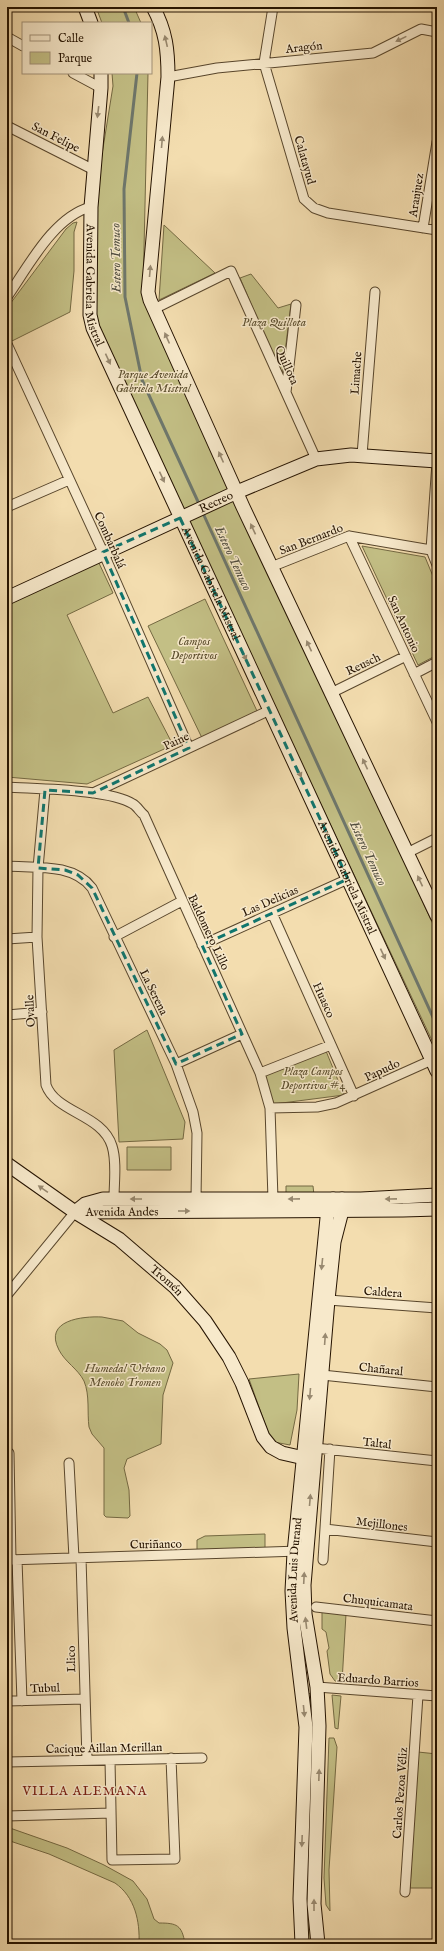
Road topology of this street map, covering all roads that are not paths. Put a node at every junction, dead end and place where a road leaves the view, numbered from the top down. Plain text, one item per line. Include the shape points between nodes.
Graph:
1 (85, 7) edge
2 (153, 7) edge
3 (273, 7) edge
4 (91, 22) edge
5 (437, 32) edge
6 (7, 37) edge
7 (22, 45) edge
8 (264, 63) junction
9 (76, 74) edge
10 (101, 74) edge
11 (168, 77) junction
12 (101, 88) junction
13 (7, 126) edge
14 (437, 142) edge
15 (94, 170) junction
16 (91, 207) junction
17 (423, 228) junction
18 (437, 230) edge
19 (374, 292) dead end
20 (7, 297) edge
21 (296, 305) dead end
22 (154, 309) junction
23 (7, 344) edge
24 (286, 393) junction
25 (362, 455) junction
26 (316, 460) junction
27 (437, 462) edge
28 (70, 480) junction
29 (237, 492) junction
30 (7, 507) edge
31 (184, 516) junction
32 (349, 536) junction
33 (431, 550) junction
34 (102, 552) junction
35 (437, 565) edge
36 (271, 567) junction
37 (7, 598) edge
38 (406, 656) junction
39 (437, 662) edge
40 (414, 674) junction
41 (331, 693) junction
42 (270, 710) junction
43 (437, 722) edge
44 (189, 748) junction
45 (7, 787) edge
46 (45, 790) junction
47 (93, 793) junction
48 (437, 838) edge
49 (407, 853) junction
50 (7, 866) edge
51 (38, 868) junction
52 (348, 879) junction
53 (182, 901) junction
54 (272, 914) junction
55 (437, 916) edge
56 (37, 937) junction
57 (114, 937) junction
58 (7, 939) edge
59 (202, 945) junction
60 (42, 1012) junction
61 (7, 1015) edge
62 (242, 1034) junction
63 (331, 1045) junction
64 (176, 1064) junction
65 (434, 1066) edge
66 (260, 1073) junction
67 (354, 1096) junction
68 (270, 1108) junction
69 (7, 1164) edge
70 (437, 1195) edge
71 (114, 1199) junction
72 (196, 1199) junction
73 (273, 1199) junction
74 (339, 1203) junction
75 (437, 1208) edge
76 (328, 1211) junction
77 (75, 1212) junction
78 (7, 1295) edge
79 (328, 1300) junction
80 (437, 1308) edge
81 (322, 1375) junction
82 (437, 1387) edge
83 (330, 1450) junction
84 (308, 1452) junction
85 (9, 1453) dead end
86 (437, 1461) edge
87 (69, 1463) dead end
88 (325, 1529) junction
89 (437, 1542) edge
90 (300, 1551) junction
91 (77, 1558) junction
92 (11, 1560) edge
93 (323, 1560) dead end
94 (316, 1607) dead end
95 (437, 1621) edge
96 (308, 1640) junction
97 (298, 1661) junction
98 (317, 1688) junction
99 (418, 1695) junction
100 (437, 1696) edge
101 (84, 1699) junction
102 (7, 1701) edge
103 (22, 1701) junction
104 (172, 1758) junction
105 (202, 1758) dead end
106 (87, 1760) junction
107 (110, 1760) junction
108 (7, 1762) edge
109 (111, 1813) junction
110 (7, 1816) edge
111 (405, 1892) dead end
112 (302, 1944) edge
113 (318, 1944) edge

1 - 4 street
11 -> 2 street via 168,49 162,23
3 - 8 street
5 -> 8 street, Aragón via 421,29 373,52
6 - 7 street
8 - 11 street, Aragón
8 - 17 street, Calatayud via 304,199 314,208 328,213
9 - 12 street
10 - 12 street, Avenida Gabriela Mistral
22 -> 11 street via 148,292
12 -> 15 street, Avenida Gabriela Mistral
13 - 15 street, San Felipe
14 - 17 street, Aranjuez
15 - 16 street, Avenida Gabriela Mistral
16 - 20 street via 68,218 54,232
16 -> 31 street, Avenida Gabriela Mistral via 90,315 93,328
17 - 18 street, Calatayud
19 - 25 street, Limache
21 - 24 street
22 - 24 street, Quillota via 231,271
29 -> 22 street
23 - 28 street, Combarbalá
24 - 26 street, Quillota
25 - 26 street, Recreo via 340,455
25 - 27 street, Recreo
26 - 29 street, Recreo
27 - 33 street
28 - 30 street
28 - 34 street, Combarbalá
29 - 31 street, Recreo
36 -> 29 street
31 - 34 street, Recreo
31 -> 42 street, Avenida Gabriela Mistral
32 - 33 street, San Bernardo
32 - 36 street, San Bernardo
32 - 38 street, San Antonio
33 - 35 street
34 - 37 street, Recreo
34 - 44 street, Combarbalá
41 -> 36 street
38 - 40 street, San Antonio
38 - 41 street, Reusch
39 - 40 street
40 - 43 street, San Antonio
49 -> 41 street
42 - 44 street, Paine
42 -> 52 street, Avenida Gabriela Mistral
44 - 47 street, Paine
45 - 46 street, Baldomero Lillo
46 - 47 street, Baldomero Lillo
46 - 51 street, Ovalle
47 - 53 street, Baldomero Lillo via 134,804 144,815
48 - 49 street
55 -> 49 street
50 - 51 street, La Serena
51 - 56 street, Ovalle
51 - 57 street, La Serena via 65,870 84,879 92,888
52 - 54 street, Las Delicias
52 -> 65 street, Avenida Gabriela Mistral
53 - 57 street
53 - 59 street, Baldomero Lillo
54 - 59 street, Las Delicias
54 - 63 street, Huasco
56 - 58 street
56 - 60 street, Ovalle
57 - 64 street, La Serena
59 - 62 street, Baldomero Lillo
60 - 61 street
60 - 71 street, Ovalle via 48,1090 53,1097 99,1126 109,1139 114,1155
62 - 64 street
62 - 66 street, Baldomero Lillo
63 - 66 street
63 - 67 street, Huasco
64 - 72 street, La Serena via 196,1123
65 - 67 street, Papudo
66 - 68 street, Baldomero Lillo
67 - 68 street, Papudo via 317,1107
68 - 73 street, Baldomero Lillo
77 -> 69 street, Tromén
70 -> 74 street, Avenida Andes
72 -> 71 street, Avenida Andes
71 - 77 street, Avenida Andes via 89,1203
72 - 73 street, Avenida Andes
74 -> 73 street, Avenida Andes
74 - 75 street, Avenida Andes
74 - 76 street, Avenida Luis Durand
74 - 79 street, Avenida Luis Durand
77 -> 76 street, Avenida Andes
76 -> 84 street, Avenida Luis Durand
77 - 78 street
77 - 84 street, Tromén via 139,1254 191,1304 229,1357 263,1437 271,1447 282,1453
79 - 80 street, Caldera
81 -> 79 street, Avenida Luis Durand
81 - 82 street, Chañaral
81 - 84 street, Avenida Luis Durand
83 - 84 street, Taltal
83 - 86 street, Taltal
83 - 88 street
84 - 90 street, Avenida Luis Durand
85 - 92 street
87 - 91 street, Llico
88 - 89 street, Mejillones
88 - 93 street
90 - 91 street, Curiñanco
96 -> 90 street, Avenida Luis Durand
90 - 97 street, Avenida Luis Durand via 292,1591
91 - 92 street, Curiñanco
91 - 101 street, Llico
92 - 103 street
94 - 95 street, Chuquicamata
96 - 97 street
96 - 98 street, Avenida Luis Durand
97 - 98 street via 305,1683
97 -> 112 street, Avenida Luis Durand via 306,1727 300,1899
98 - 99 street, Eduardo Barrios
113 -> 98 street, Avenida Luis Durand via 314,1910 319,1755
99 - 100 street, Eduardo Barrios
99 - 111 street, Carlos Pezoa Véliz
101 - 103 street, Tubul
101 - 106 street, Llico
102 - 103 street, Tubul
104 - 105 street, Cacique Aillan Merillan
104 - 107 street, Cacique Aillan Merillan
104 - 109 street via 175,1859 112,1860
106 - 107 street, Cacique Aillan Merillan
106 - 108 street, Cacique Aillan Merillan
107 - 109 street
109 - 110 street

